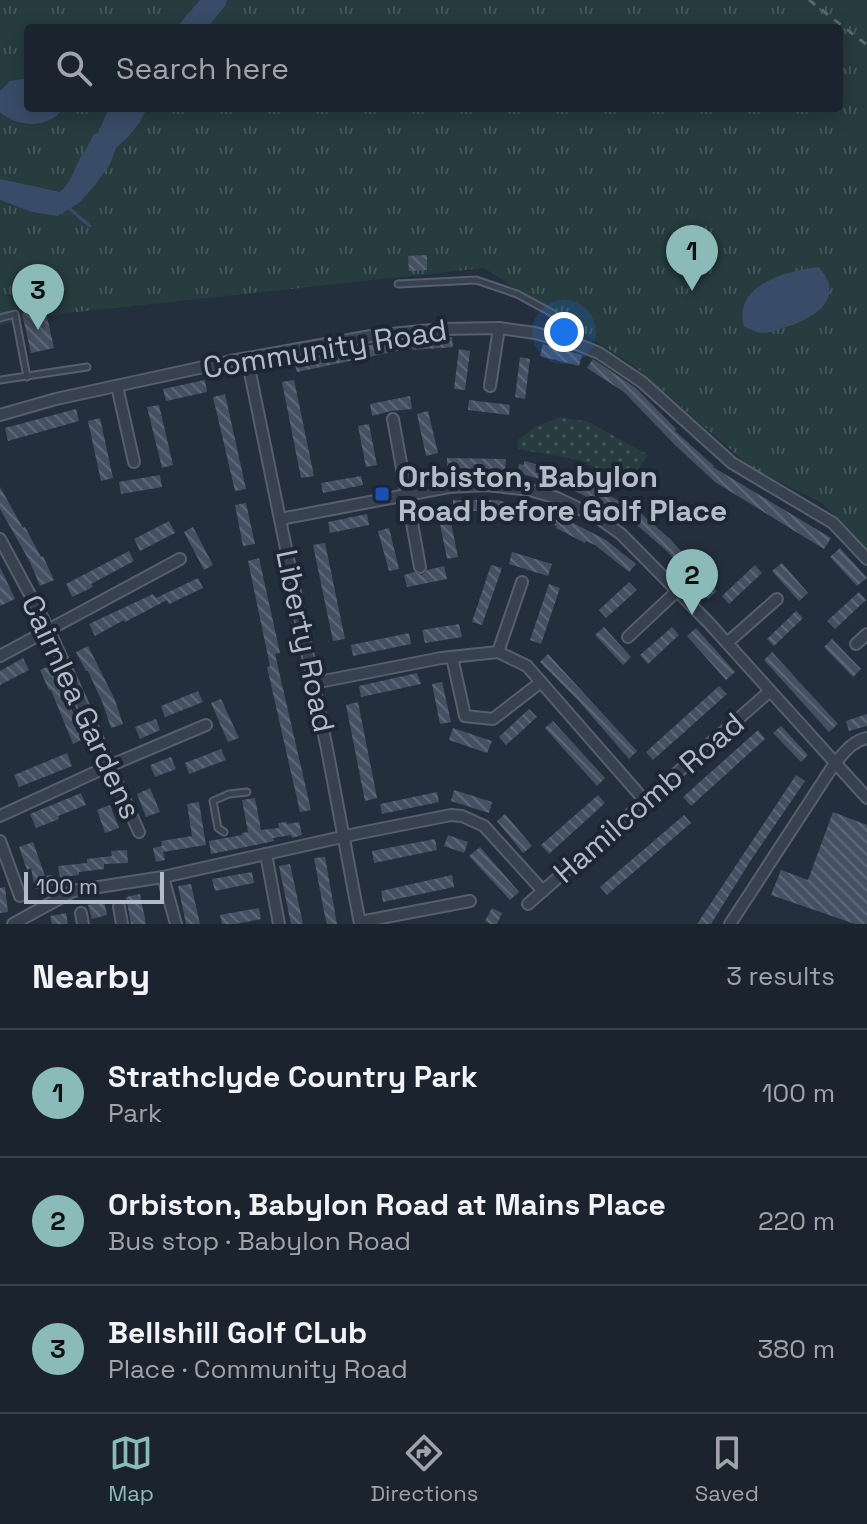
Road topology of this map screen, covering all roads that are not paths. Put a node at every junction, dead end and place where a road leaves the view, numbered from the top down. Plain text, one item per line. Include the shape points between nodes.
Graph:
1 (398, 284) dead end
2 (0, 318) edge
3 (499, 328) junction
4 (579, 345) junction
5 (247, 358) junction
6 (87, 367) dead end
7 (27, 377) junction
8 (0, 380) edge
9 (117, 386) junction
10 (490, 386) dead end
11 (0, 415) edge
12 (393, 419) dead end
13 (134, 462) dead end
14 (407, 495) junction
15 (280, 519) junction
16 (0, 539) edge
17 (180, 559) dead end
18 (867, 559) edge
19 (420, 567) dead end
20 (522, 582) dead end
21 (677, 591) junction
22 (777, 599) dead end
23 (49, 630) junction
24 (867, 634) edge
25 (628, 637) dead end
26 (727, 643) junction
27 (856, 644) dead end
28 (498, 652) junction
29 (0, 656) edge
30 (452, 657) junction
31 (541, 682) junction
32 (314, 683) junction
33 (770, 691) junction
34 (206, 725) dead end
35 (867, 738) edge
36 (835, 763) junction
37 (109, 766) junction
38 (247, 792) dead end
39 (867, 798) edge
40 (645, 801) junction
41 (0, 816) edge
42 (139, 832) dead end
43 (224, 832) dead end
44 (343, 837) junction
45 (0, 841) edge
46 (266, 854) junction
47 (163, 877) junction
48 (543, 891) junction
49 (20, 896) dead end
50 (470, 901) dead end
51 (528, 904) dead end
52 (119, 907) dead end
53 (360, 923) edge
54 (13, 924) edge
55 (122, 924) edge
56 (176, 924) edge
57 (279, 924) edge
58 (730, 924) edge

1 - 4 lane via 476,280 552,313
2 - 7 lane via 15,314
3 - 4 street, Community Road
3 - 5 street, Community Road via 420,330
3 - 10 street
4 - 18 street, Community Road via 642,382 732,463 833,523
5 - 9 street, Community Road
5 - 15 street, Liberty Road
6 - 7 lane
7 - 8 lane
9 - 11 street, Community Road
9 - 13 street
12 - 14 street
14 - 15 street
14 - 19 street
14 - 21 street via 487,485 557,498 621,534
15 - 32 street, Liberty Road
16 - 23 street, Cairnlea Gardens
17 - 23 street
20 - 28 street
21 - 25 street
21 - 26 street
22 - 26 street
23 - 29 street
23 - 37 street, Cairnlea Gardens
24 - 27 street
26 - 33 street
28 - 30 street
28 - 31 street via 527,666
30 - 31 street via 465,716 493,719
30 - 32 street
31 - 40 street
32 - 44 street, Liberty Road
33 - 36 street
33 - 40 street, Hamilcomb Road
34 - 37 street
35 - 36 street via 848,747
36 - 39 street
36 - 58 street
37 - 41 street
37 - 42 street, Cairnlea Gardens
38 - 43 lane via 213,801 218,828
40 - 48 street, Hamilcomb Road
44 - 46 street
44 - 48 street via 462,816 484,826
44 - 53 street, Liberty Road
45 - 49 street
46 - 47 street via 227,858
46 - 57 street
47 - 54 street via 73,891
47 - 56 street
48 - 51 street, Hamilcomb Road
50 - 53 street
52 - 55 street

